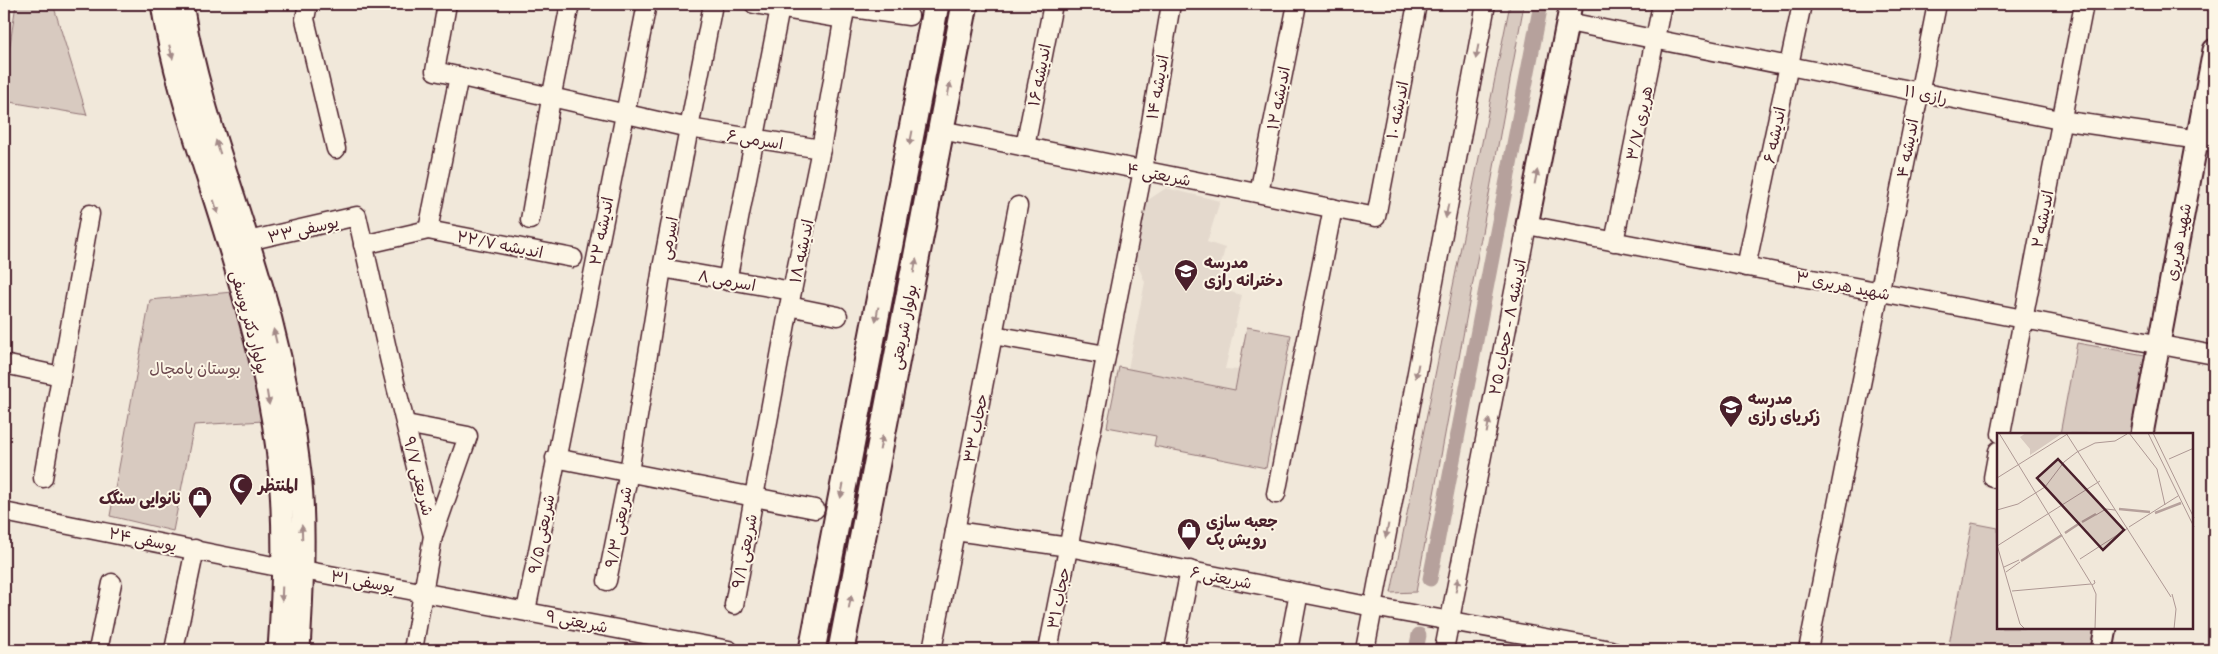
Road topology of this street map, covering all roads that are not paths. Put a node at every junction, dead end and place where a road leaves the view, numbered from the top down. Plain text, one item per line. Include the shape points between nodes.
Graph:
1 (162, 4) edge
2 (182, 4) edge
3 (308, 4) edge
4 (447, 4) edge
5 (570, 4) edge
6 (646, 4) edge
7 (713, 4) edge
8 (754, 4) edge
9 (936, 4) edge
10 (965, 4) edge
11 (1053, 4) edge
12 (1171, 4) edge
13 (1297, 4) edge
14 (1417, 4) edge
15 (1486, 4) edge
16 (1662, 4) edge
17 (1802, 4) edge
18 (1937, 4) edge
19 (2084, 4) edge
20 (780, 8) junction
21 (845, 10) edge
22 (1570, 13) edge
23 (909, 16) dead end
24 (1655, 41) junction
25 (2214, 50) edge
26 (1788, 67) junction
27 (459, 76) junction
28 (1918, 92) junction
29 (550, 99) junction
30 (624, 114) junction
31 (2060, 120) junction
32 (689, 128) junction
33 (941, 130) junction
34 (754, 139) junction
35 (2206, 141) edge
36 (1025, 147) junction
37 (336, 149) dead end
38 (821, 149) junction
39 (1143, 170) junction
40 (1259, 193) junction
41 (1018, 206) dead end
42 (1333, 208) junction
43 (90, 214) dead end
44 (357, 216) joint
45 (1376, 217) joint
46 (530, 220) dead end
47 (1527, 225) junction
48 (428, 230) junction
49 (248, 241) junction
50 (1614, 242) junction
51 (363, 245) junction
52 (573, 258) dead end
53 (1746, 266) junction
54 (662, 268) junction
55 (727, 281) junction
56 (1878, 292) junction
57 (791, 299) junction
58 (838, 316) dead end
59 (2022, 319) junction
60 (993, 334) junction
61 (2159, 345) junction
62 (1106, 355) junction
63 (2214, 355) edge
64 (4, 364) edge
65 (61, 376) junction
66 (406, 424) junction
67 (2001, 433) edge
68 (2142, 433) edge
69 (1997, 456) edge
70 (555, 458) junction
71 (629, 472) junction
72 (43, 478) dead end
73 (1993, 478) dead end
74 (1276, 494) dead end
75 (754, 498) junction
76 (815, 509) dead end
77 (4, 512) edge
78 (955, 531) junction
79 (433, 536) junction
80 (1069, 547) junction
81 (195, 549) junction
82 (293, 569) junction
83 (1190, 570) junction
84 (607, 581) dead end
85 (112, 583) dead end
86 (424, 592) junction
87 (1299, 592) junction
88 (734, 605) dead end
89 (1373, 607) junction
90 (526, 611) junction
91 (1450, 620) junction
92 (2106, 629) edge
93 (669, 644) edge
94 (98, 650) edge
95 (174, 650) edge
96 (279, 650) edge
97 (299, 650) edge
98 (413, 650) edge
99 (729, 650) edge
100 (812, 650) edge
101 (841, 650) edge
102 (932, 650) edge
103 (1048, 650) edge
104 (1174, 650) edge
105 (1288, 650) edge
106 (1364, 650) edge
107 (1444, 650) edge
108 (1611, 650) edge
109 (1808, 650) edge
110 (2102, 650) edge

1 -> 82 street, بولوار دکتر یوسفی via 166,34 186,112 235,265 266,385
49 -> 2 street, بولوار دکتر یوسفی via 205,106
3 - 37 street via 305,19
4 - 27 street, اسرمی ۶ via 435,71
5 - 29 street
6 - 30 street, اندیشه ۲۲
7 - 32 street, اسرمی
8 - 20 street
9 -> 100 main road, بولوار شریعتی
33 -> 10 main road, بولوار شریعتی
11 - 36 street, اندیشه ۱۶
12 - 39 street, اندیشه ۱۴
13 - 40 street, اندیشه ۱۲
14 - 45 street, اندیشه ۱۰
15 -> 89 street
16 - 24 street, هریری ۳/۷
17 - 26 street, اندیشه ۶
18 - 28 street, اندیشه ۴
19 - 31 street, اندیشه ۲
20 - 21 street
20 - 34 street
21 - 23 street
21 - 38 street, اندیشه ۱۸
22 - 24 street, رازی ۱۱
47 -> 22 street, اندیشه ۸ - حجاب ۲۵
24 - 26 street, رازی ۱۱
24 - 50 street, هریری ۳/۷
25 - 35 street, شهید هریری
26 - 28 street, رازی ۱۱
26 - 53 street, اندیشه ۶
27 - 29 street, اسرمی ۶
27 - 48 street
28 - 31 street, رازی ۱۱
28 - 56 street, اندیشه ۴
29 - 30 street, اسرمی ۶
29 - 46 street
30 - 32 street, اسرمی ۶
30 - 70 street, اندیشه ۲۲
31 - 35 street, رازی ۱۱
31 - 59 street, اندیشه ۲
32 - 34 street, اسرمی ۶
32 - 54 street, اسرمی
33 - 36 street, شریعتی ۴
101 -> 33 main road, بولوار شریعتی
34 - 38 street, اسرمی ۶
34 - 55 street
35 - 61 street, شهید هریری
36 - 39 street, شریعتی ۴
38 - 57 street, اندیشه ۱۸
39 - 40 street, شریعتی ۴
39 - 62 street, اندیشه ۱۴
40 - 42 street, شریعتی ۴
41 - 60 street, حجاب ۳۳
42 - 45 street, شریعتی ۴
42 - 74 street
43 - 65 street
44 - 49 street, یوسفی ۳۳
44 - 51 street, شریعتی ۹/۷
47 - 50 street, شهید هریری ۳
91 -> 47 street, اندیشه ۸ - حجاب ۲۵
48 - 51 street
48 - 52 street, اندیشه ۲۲/۷
82 -> 49 street, بولوار دکتر یوسفی via 300,474 286,382
50 - 53 street, شهید هریری ۳
51 - 66 street, شریعتی ۹/۷
53 - 56 street, شهید هریری ۳
54 - 55 street, اسرمی ۸
54 - 71 street, اسرمی
55 - 57 street, اسرمی ۸
56 - 59 street, شهید هریری ۳
56 - 109 street, اندیشه ۴
57 - 58 street, اسرمی ۸
57 - 75 street, اندیشه ۱۸
59 - 61 street, شهید هریری ۳
59 - 67 street, اندیشه ۲
60 - 62 street
60 - 78 street, حجاب ۳۳
61 - 63 street, شهید هریری ۳
61 - 68 street, شهید هریری
62 - 80 street, حجاب ۳۱
64 - 65 street
65 - 72 street
66 - 79 street, شریعتی ۹/۷
66 - 79 street via 468,436
69 - 73 street
70 - 71 street
70 - 90 street, شریعتی ۹/۵
71 - 75 street
71 - 84 street, شریعتی ۹/۳
75 - 76 street
75 - 88 street, شریعتی ۹/۱
77 - 81 street, یوسفی ۲۴
78 - 80 street, شریعتی ۶
78 - 102 street, حجاب ۳۳
79 - 86 street, شریعتی ۹/۷
80 - 83 street, شریعتی ۶
80 - 103 street, حجاب ۳۱
81 - 82 street, یوسفی ۲۴
81 - 95 street
82 - 86 street, یوسفی ۳۱
82 -> 96 street, بولوار دکتر یوسفی
82 - 97 street, بولوار دکتر یوسفی
83 - 87 street, شریعتی ۶
83 - 104 street
85 - 94 street
86 - 90 street, شریعتی ۹
86 - 98 street, شریعتی ۹/۷
87 - 89 street, شریعتی ۶
87 - 105 street
89 - 91 street, شریعتی ۶
89 - 106 street
90 - 93 street, شریعتی ۹
91 - 107 street, اندیشه ۸ - حجاب ۲۵
91 - 108 street, شریعتی ۶
92 - 110 street
93 - 99 street, شریعتی ۹

